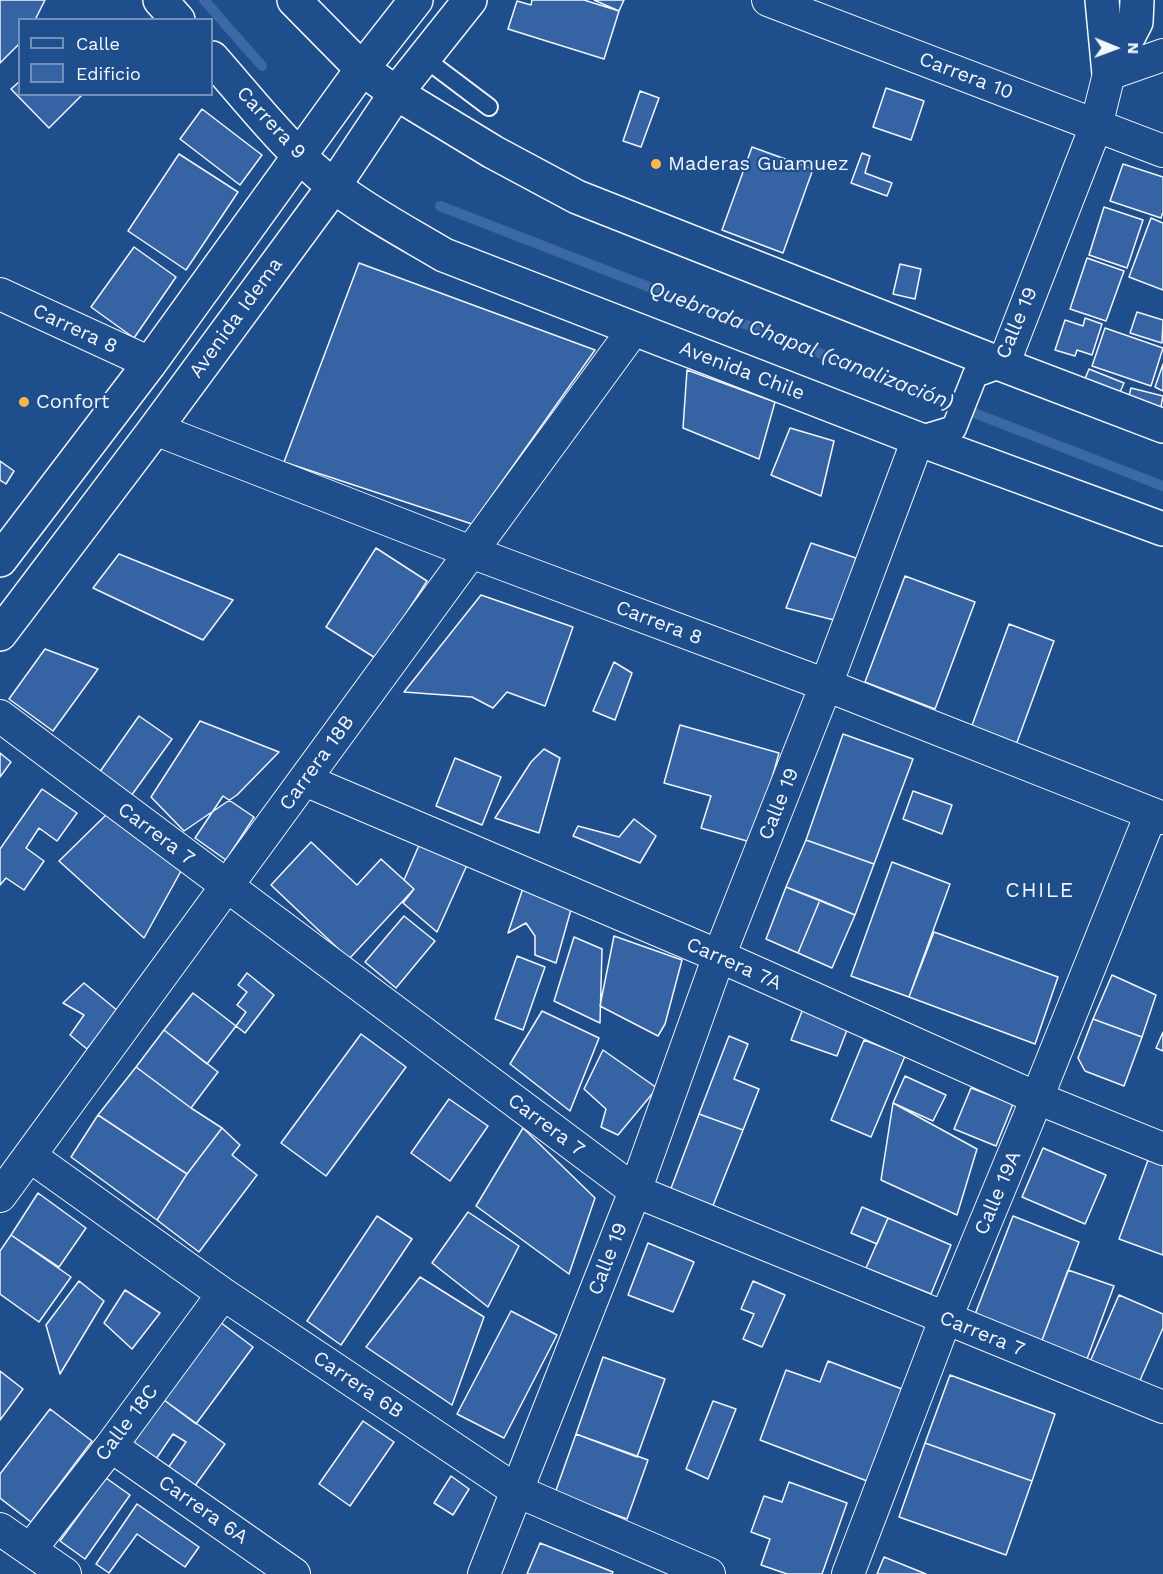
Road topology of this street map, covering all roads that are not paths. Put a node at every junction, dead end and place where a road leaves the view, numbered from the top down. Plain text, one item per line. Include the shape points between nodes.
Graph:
1 (160, 0) edge
2 (294, 0) edge
3 (416, 0) edge
4 (470, 0) edge
5 (768, 0) edge
6 (1102, 0) edge
7 (1137, 0) edge
8 (176, 18) edge
9 (1163, 55) edge
10 (424, 58) junction
11 (213, 59) edge
12 (362, 69) junction
13 (1109, 74) junction
14 (396, 93) junction
15 (489, 107) dead end
16 (1096, 126) junction
17 (1163, 151) edge
18 (300, 155) junction
19 (334, 186) junction
20 (0, 294) edge
21 (634, 329) junction
22 (150, 363) junction
23 (989, 370) junction
24 (1163, 426) edge
25 (155, 429) junction
26 (918, 439) junction
27 (1163, 528) edge
28 (471, 552) junction
29 (0, 560) edge
30 (0, 634) edge
31 (826, 685) junction
32 (0, 716) edge
33 (305, 780) junction
34 (1157, 816) edge
35 (227, 887) junction
36 (719, 956) junction
37 (1037, 1098) junction
38 (1163, 1149) edge
39 (30, 1156) junction
40 (635, 1191) junction
41 (0, 1196) edge
42 (223, 1294) junction
43 (945, 1320) junction
44 (1163, 1407) edge
45 (111, 1446) junction
46 (517, 1491) junction
47 (0, 1529) edge
48 (30, 1550) junction
49 (65, 1574) edge
50 (294, 1574) edge
51 (484, 1574) edge
52 (709, 1574) edge
53 (848, 1574) edge

1 - 8 main road
2 - 12 main road
3 - 12 main road
4 - 10 main road, Avenida Idema
5 - 16 street, Carrera 10
6 - 13 main road
7 - 13 main road via 1136,22
9 - 13 street
10 - 14 main road, Avenida Idema
10 - 15 lane
11 - 18 main road, Carrera 9
12 - 14 main road
12 - 18 main road
13 - 16 street, Calle 19
14 - 19 main road, Avenida Idema
14 - 23 main road via 493,152 577,196
16 - 17 street, Carrera 10
16 - 23 street, Calle 19
18 - 19 main road, Carrera 9
18 - 22 main road
19 - 21 main road, Avenida Chile via 444,255
19 - 25 main road, Avenida Idema
20 - 22 street, Carrera 8
21 - 26 main road, Avenida Chile
21 - 28 street, Carrera 18B
22 - 29 main road
23 - 24 main road
23 - 26 street, Calle 19 via 954,428
25 - 28 street, Carrera 8
25 - 30 main road, Avenida Idema
26 - 27 main road, Avenida Chile
26 - 31 street, Calle 19
28 - 31 street, Carrera 8
28 - 33 street, Carrera 18B
31 - 34 street, Carrera 8
31 - 36 street, Calle 19
32 - 35 street, Carrera 7
33 - 35 street, Carrera 18B
33 - 36 street, Carrera 7A
34 - 37 street, Calle 19A
35 - 39 street, Carrera 18B
35 - 40 street, Carrera 7
36 - 37 street, Carrera 7A
36 - 40 street, Calle 19
37 - 38 street, Carrera 7A
37 - 43 street, Calle 19A
39 - 41 street, Carrera 18B
39 - 42 street, Carrera 6B
40 - 43 street, Carrera 7
40 - 46 street, Calle 19
42 - 45 street, Calle 18C
42 - 46 street, Carrera 6B
43 - 44 street, Carrera 7
43 - 53 street, Calle 19A
45 - 48 street, Calle 18C
45 - 50 street, Carrera 6A
46 - 51 street, Calle 19
46 - 52 street, Carrera 6B
47 - 48 street
48 - 49 street

